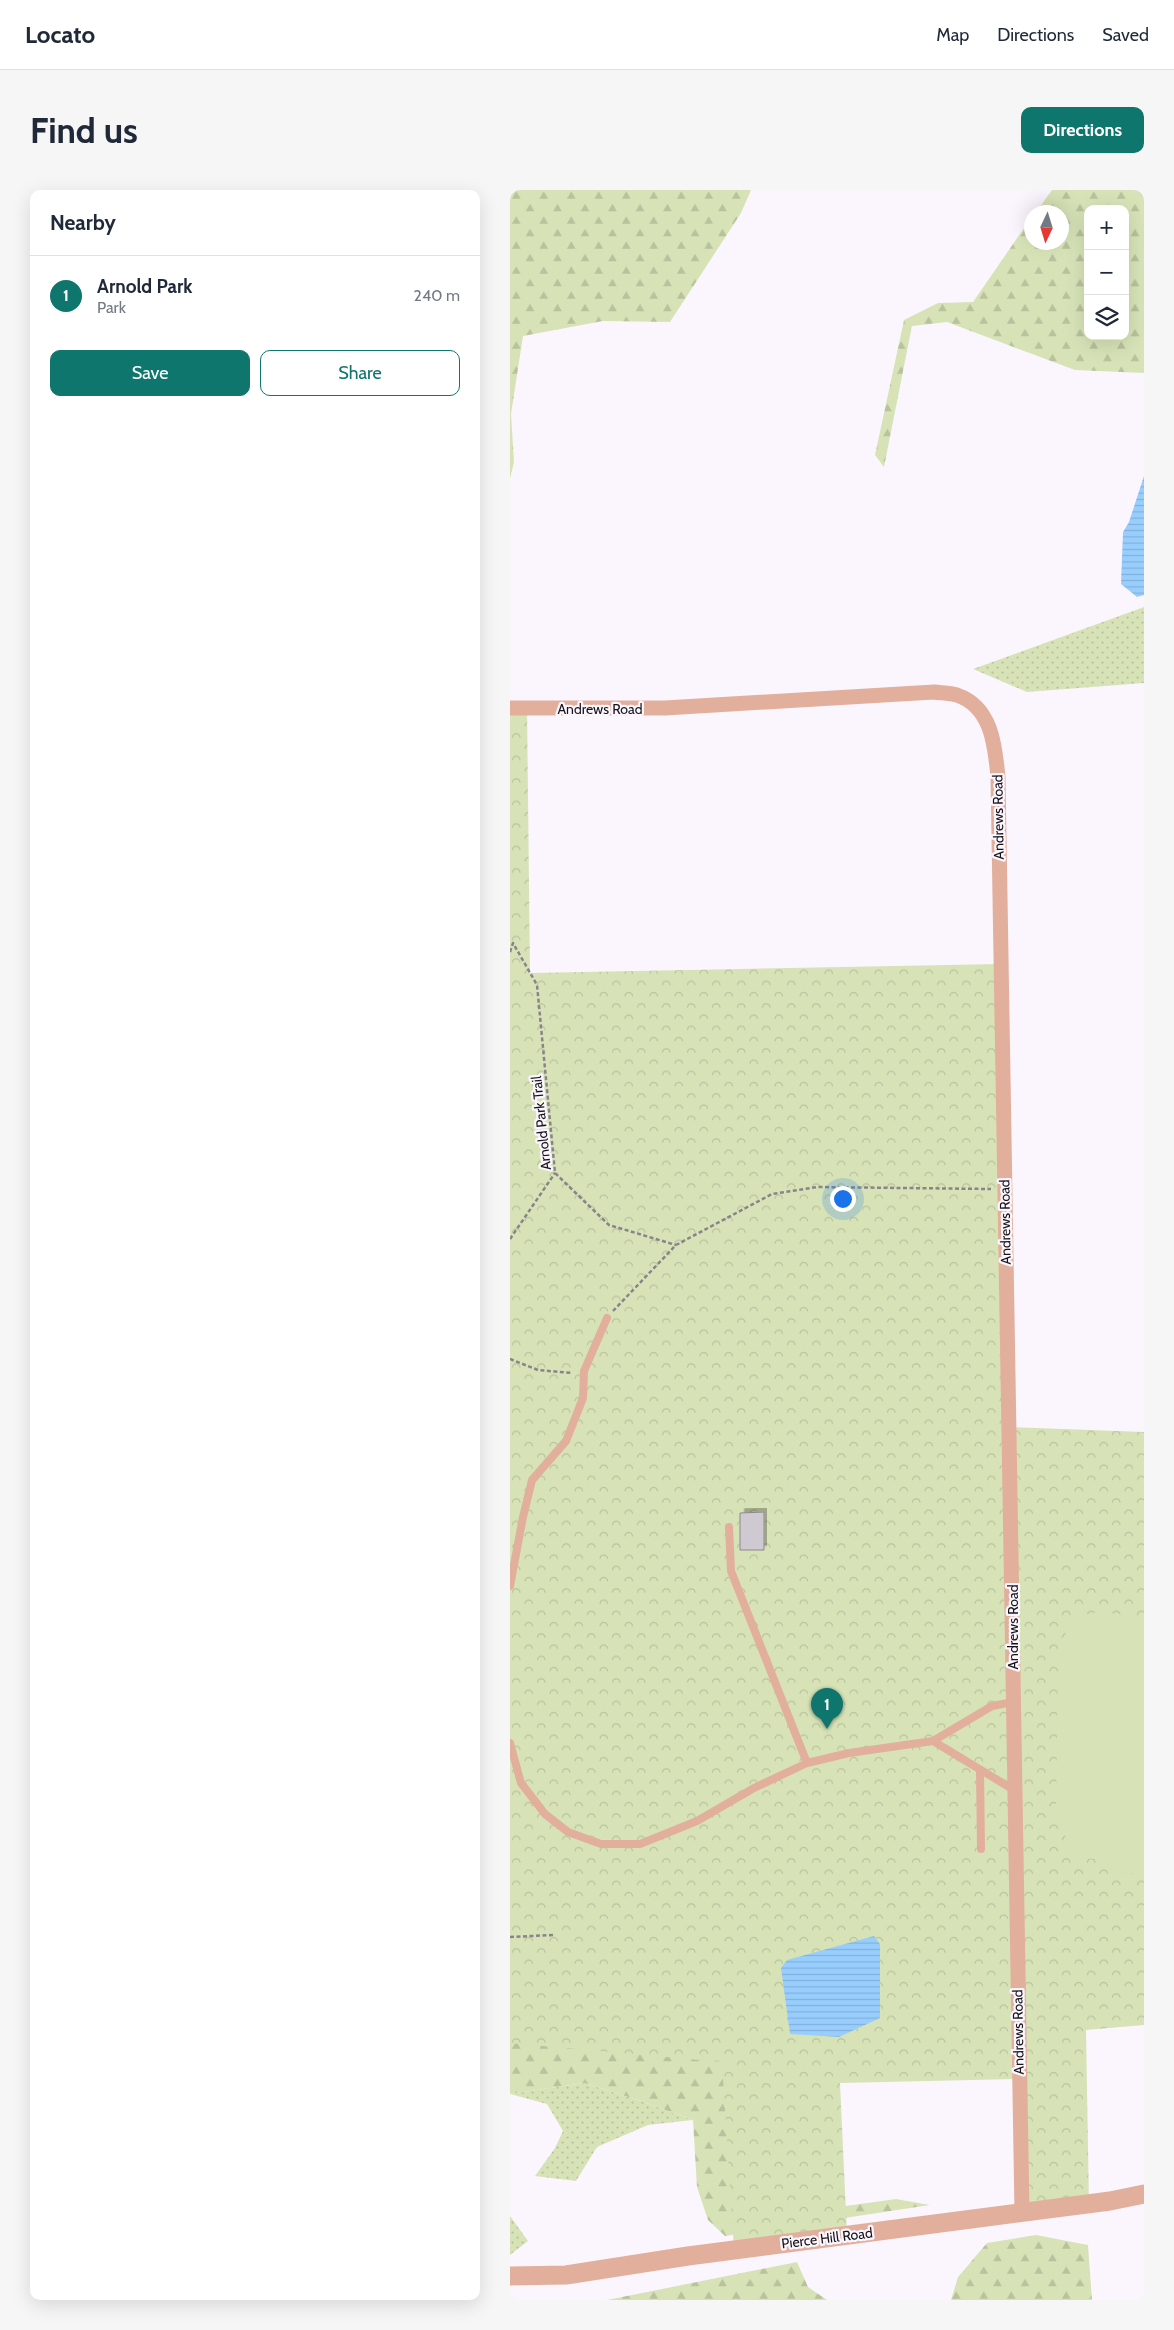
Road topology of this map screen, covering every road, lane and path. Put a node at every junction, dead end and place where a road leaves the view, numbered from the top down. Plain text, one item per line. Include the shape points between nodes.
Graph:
1 (510, 708) edge
2 (510, 952) edge
3 (555, 1173) junction
4 (1004, 1190) junction
5 (510, 1239) edge
6 (676, 1246) junction
7 (607, 1318) joint
8 (510, 1359) edge
9 (584, 1371) junction
10 (729, 1527) dead end
11 (510, 1586) edge
12 (1013, 1702) junction
13 (933, 1741) junction
14 (510, 1743) edge
15 (807, 1763) junction
16 (980, 1770) junction
17 (1014, 1790) junction
18 (981, 1849) dead end
19 (553, 1934) dead end
20 (510, 1937) edge
21 (1144, 2194) edge
22 (1022, 2212) junction
23 (510, 2276) edge

1 - 4 street, Andrews Road via 665,708 934,692 957,695 973,704 988,722 995,746 998,777
2 - 3 path, Arnold Park Trail via 513,943 537,985
3 - 5 path
3 - 6 path, Arnold Park Trail via 609,1225
4 - 6 path via 817,1186 772,1194
4 - 12 street, Andrews Road
6 - 7 path
7 - 9 lane
8 - 9 path via 538,1370
9 - 11 lane via 583,1398 566,1441 532,1480
10 - 15 lane via 731,1571
12 - 13 lane via 992,1706
12 - 17 street, Andrews Road
13 - 15 lane via 849,1753
13 - 16 lane
14 - 15 lane via 521,1782 544,1814 568,1832 601,1844 640,1844 697,1821 754,1788
16 - 17 lane
16 - 18 lane
17 - 22 street, Andrews Road
19 - 20 path
21 - 22 street, Pierce Hill Road
22 - 23 street, Pierce Hill Road via 566,2275

